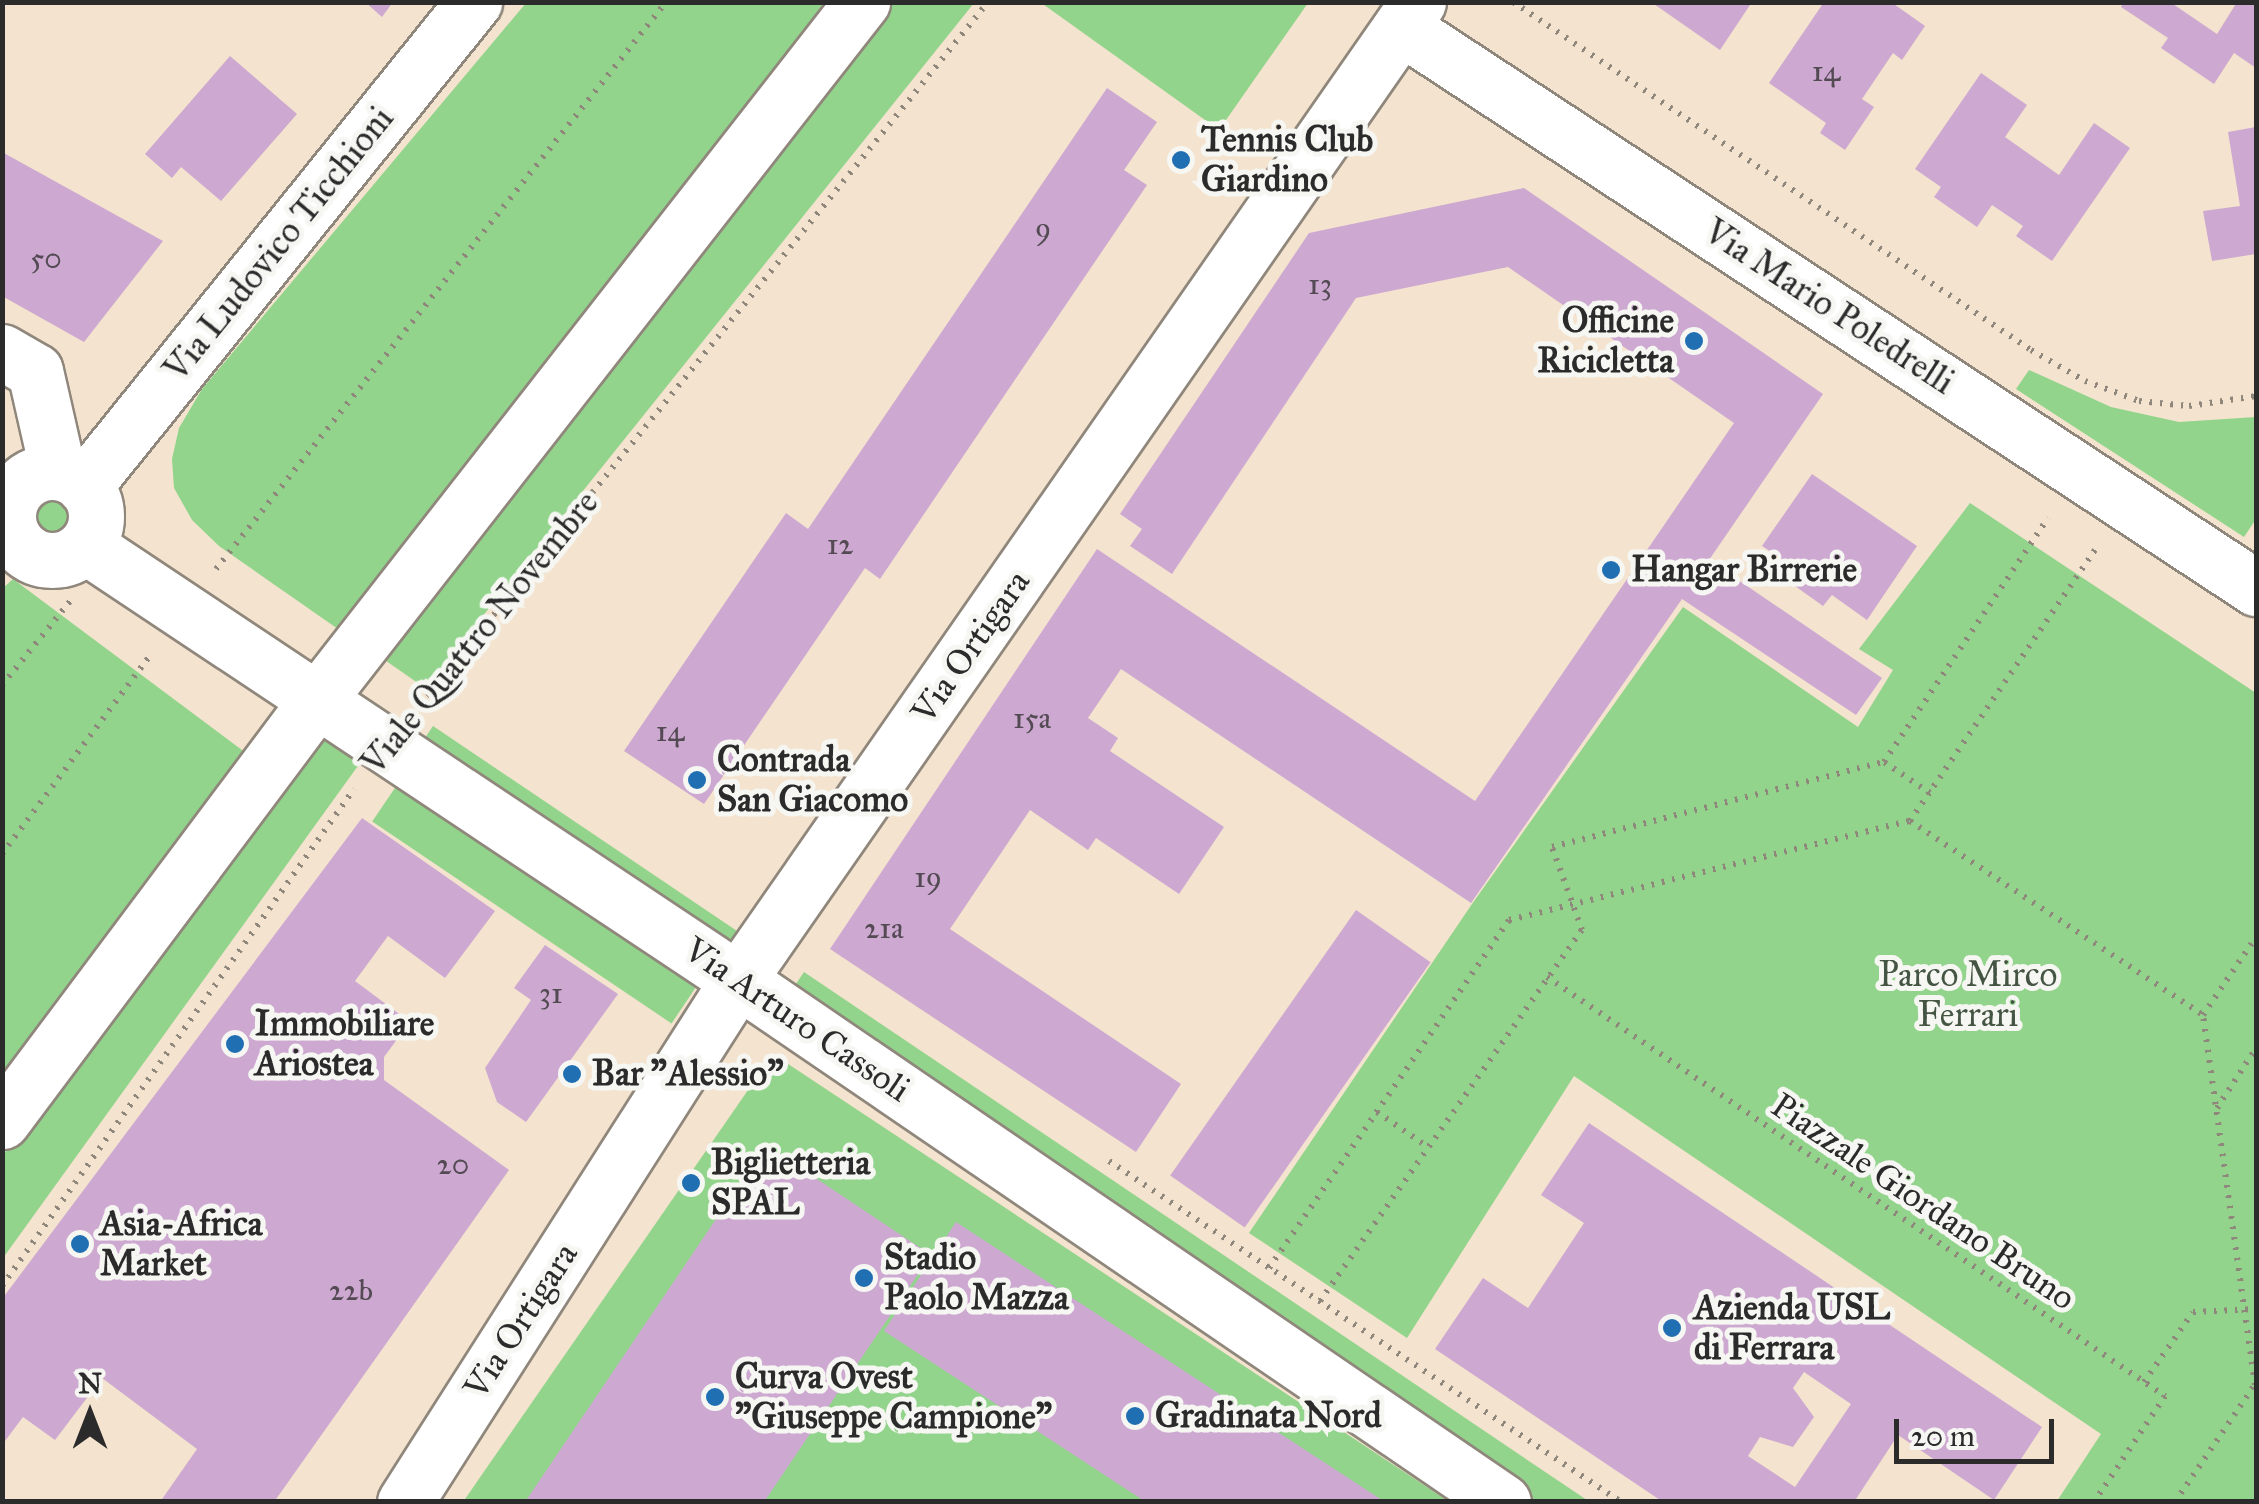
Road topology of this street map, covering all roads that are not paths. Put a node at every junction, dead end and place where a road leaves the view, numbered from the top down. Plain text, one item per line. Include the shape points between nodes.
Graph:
1 (474, 2) edge
2 (862, 2) edge
3 (1409, 15) edge
4 (19, 361) edge
5 (71, 479) junction
6 (10, 545) edge
7 (86, 546) junction
8 (2256, 585) edge
9 (317, 700) junction
10 (738, 980) junction
11 (2, 1121) edge
12 (405, 1502) edge
13 (1503, 1502) edge

1 - 5 street, Via Ludovico Ticchioni
2 - 9 street
3 - 8 street, Via Mario Poledrelli
3 - 10 street, Via Ortigara
4 - 5 street
5 - 6 street via 36,475 18,488 8,511
5 - 7 street via 93,498 97,520
6 - 7 street via 52,561
7 - 9 street, Via Arturo Cassoli
9 - 10 street, Via Arturo Cassoli
9 - 11 street
10 - 12 street, Via Ortigara
10 - 13 street, Via Arturo Cassoli

